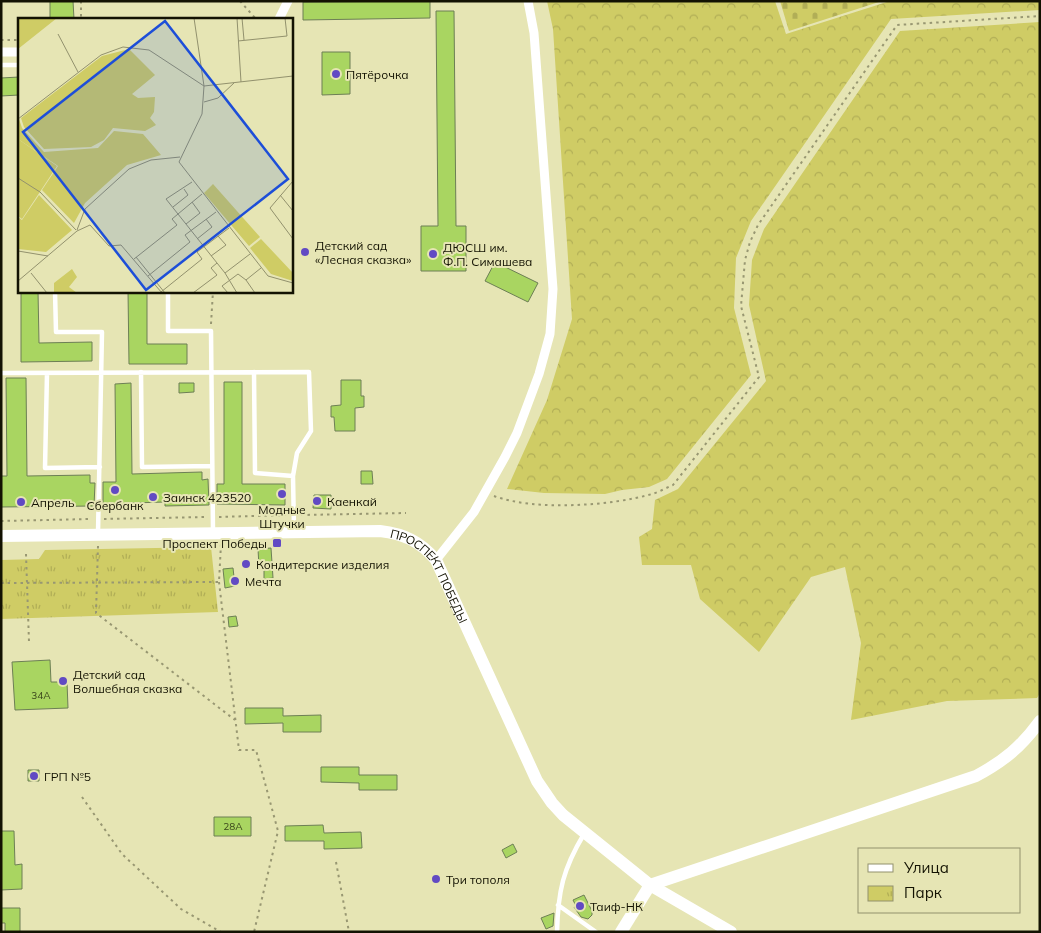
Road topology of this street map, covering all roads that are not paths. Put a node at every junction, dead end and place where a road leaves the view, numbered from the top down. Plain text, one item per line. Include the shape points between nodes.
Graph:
1 (288, 1) edge
2 (528, 1) edge
3 (280, 18) edge
4 (1, 52) edge
5 (18, 52) edge
6 (1, 65) edge
7 (18, 65) edge
8 (56, 292) edge
9 (168, 292) edge
10 (141, 372) junction
11 (211, 372) junction
12 (254, 372) junction
13 (1, 373) edge
14 (47, 373) junction
15 (102, 373) junction
16 (212, 466) junction
17 (100, 467) junction
18 (293, 476) junction
19 (294, 532) junction
20 (217, 534) junction
21 (98, 535) junction
22 (1, 536) edge
23 (436, 560) junction
24 (1040, 722) edge
25 (584, 833) junction
26 (650, 885) junction
27 (558, 905) junction
28 (557, 932) edge
29 (596, 932) edge
30 (621, 932) edge
31 (731, 932) edge

1 - 3 street
2 - 23 street via 534,33 552,289 550,334 517,433 474,512
4 - 5 street
6 - 7 lane
8 - 15 lane via 56,332 102,332
9 - 11 lane via 168,332 211,331
10 - 11 lane
10 - 15 lane
10 - 16 lane via 142,467
11 - 12 lane
11 - 16 lane
12 - 18 lane via 255,473
12 - 18 lane via 309,372 311,431 297,453
13 - 14 lane
14 - 15 lane
14 - 17 lane via 45,468
15 - 17 lane
16 - 20 lane via 213,517
17 - 21 lane
18 - 19 lane
19 - 20 main road, ПРОСПЕКТ ПОБЕДЫ
19 - 23 main road, ПРОСПЕКТ ПОБЕДЫ via 394,533 413,539
20 - 21 main road, ПРОСПЕКТ ПОБЕДЫ
21 - 22 main road, ПРОСПЕКТ ПОБЕДЫ
23 - 25 main road, ПРОСПЕКТ ПОБЕДЫ via 537,781 552,803
24 - 26 main road via 1015,751 976,776
25 - 26 main road, ПРОСПЕКТ ПОБЕДЫ
25 - 27 lane via 565,869
26 - 30 main road
26 - 31 main road, ПРОСПЕКТ ПОБЕДЫ
27 - 28 lane
27 - 29 lane

